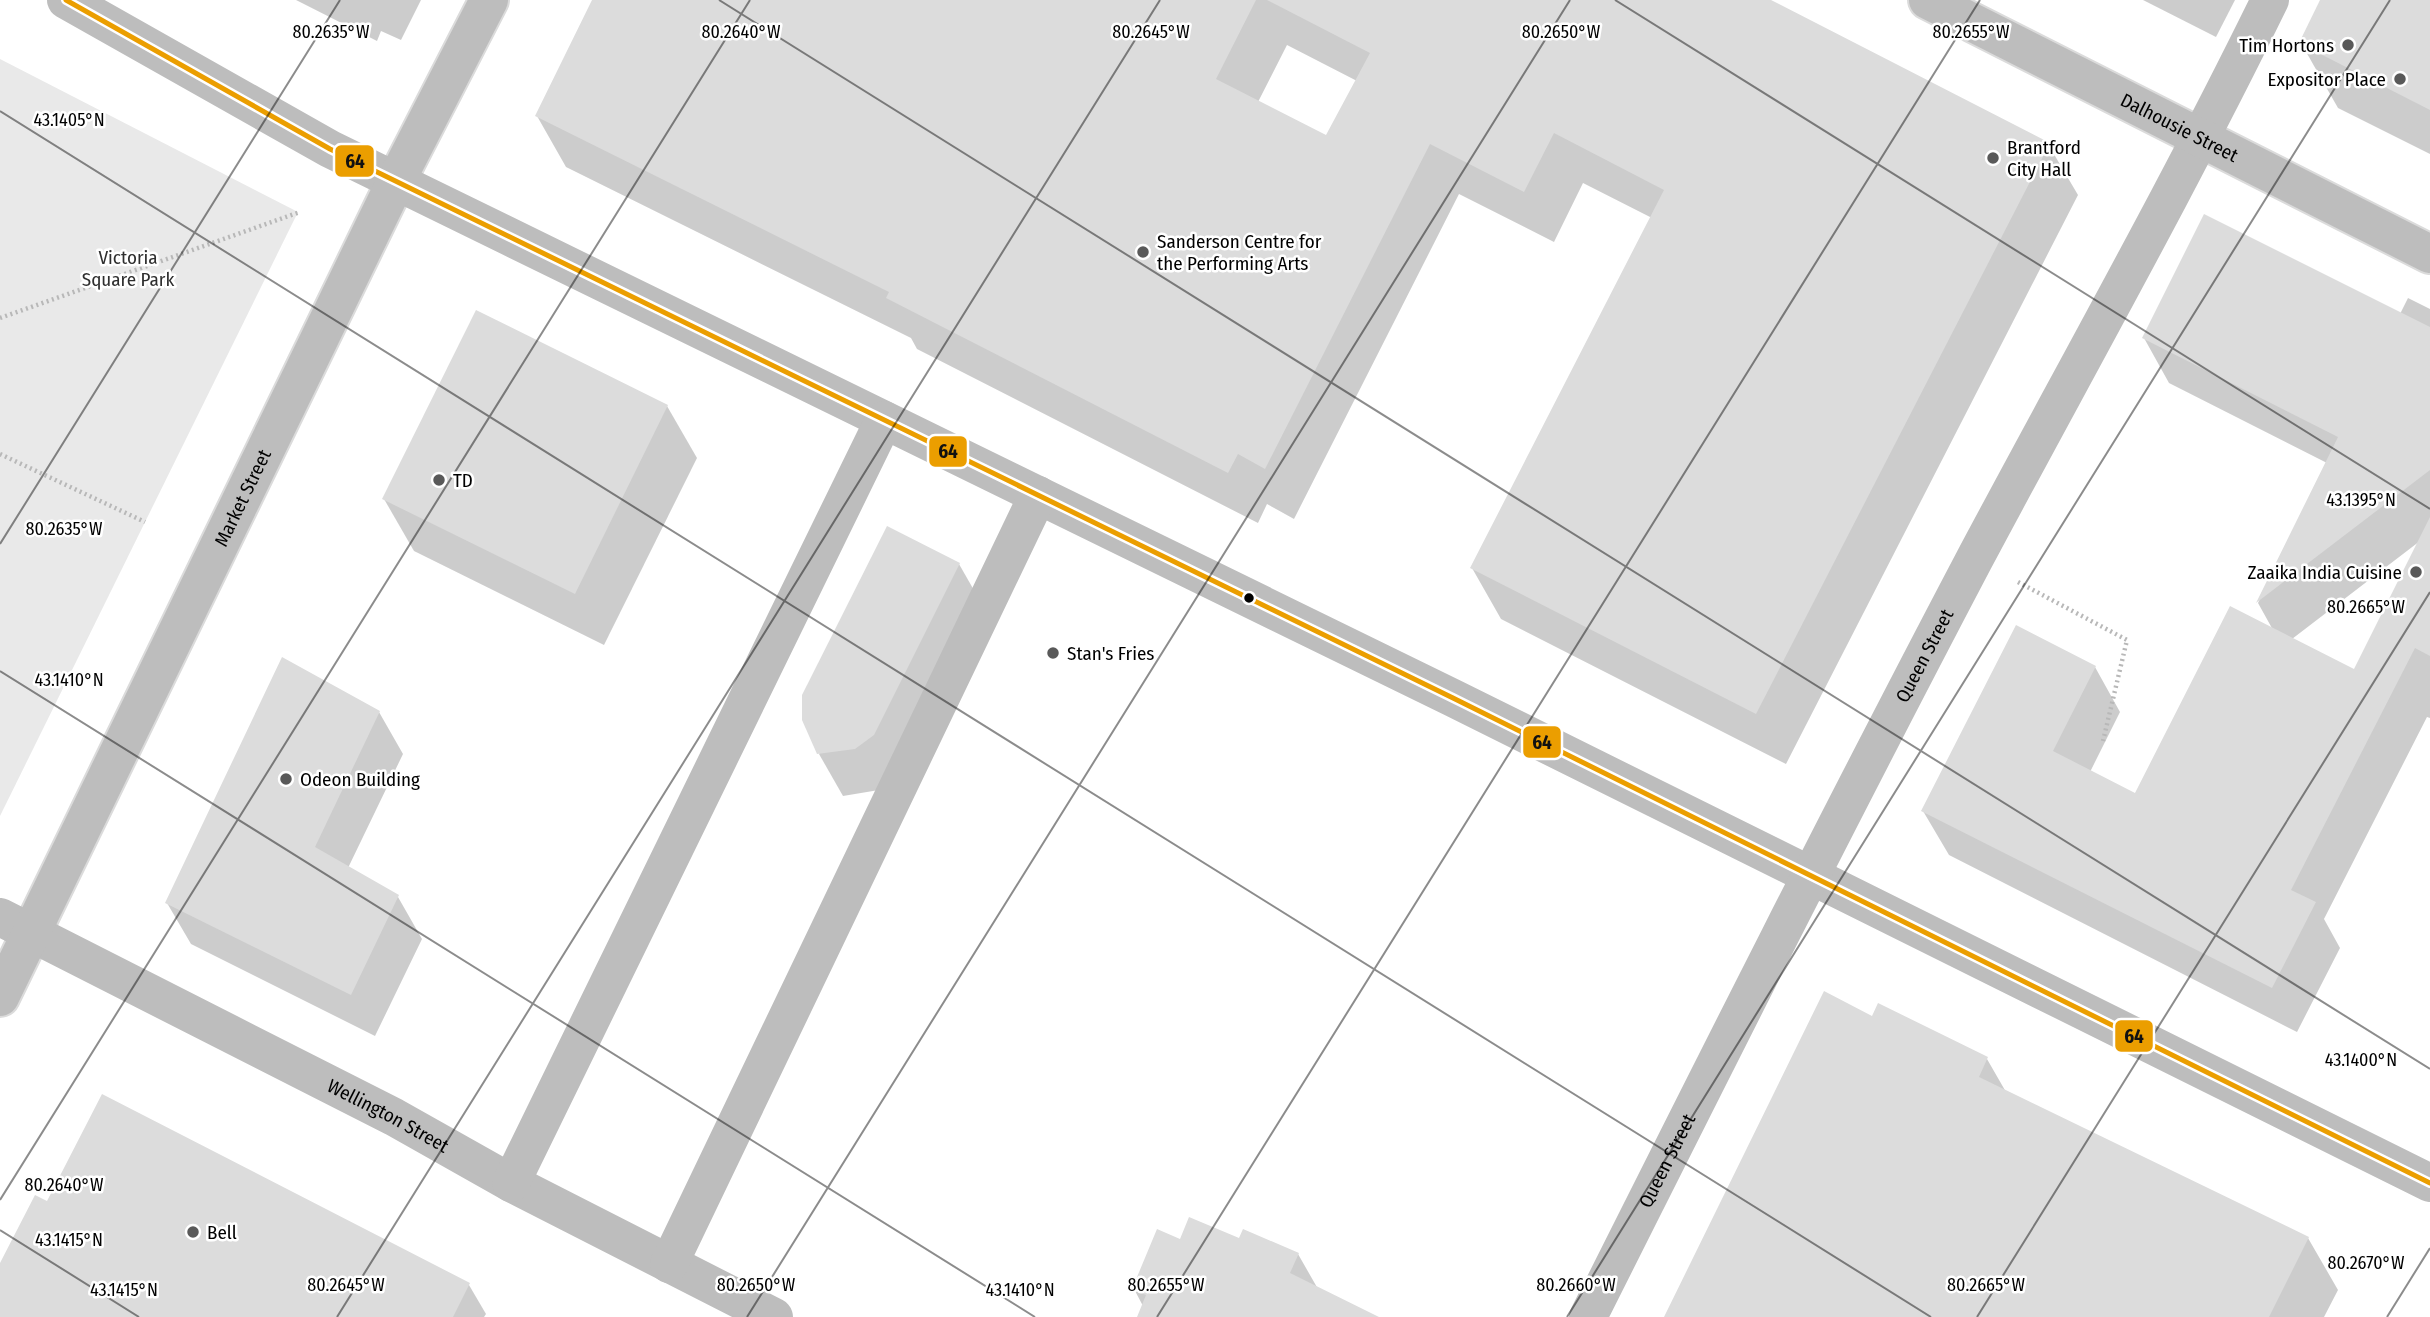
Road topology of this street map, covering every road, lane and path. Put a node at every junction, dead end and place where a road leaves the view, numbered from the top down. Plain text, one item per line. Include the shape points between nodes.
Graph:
1 (66, 0) edge
2 (489, 0) edge
3 (1928, 0) edge
4 (2270, 0) edge
5 (2202, 138) junction
6 (396, 181) junction
7 (300, 212) dead end
8 (2430, 254) edge
9 (0, 317) edge
10 (884, 420) junction
11 (0, 454) edge
12 (1038, 495) junction
13 (145, 522) dead end
14 (1975, 559) junction
15 (2103, 741) dead end
16 (1809, 875) junction
17 (15, 925) edge
18 (0, 997) edge
19 (511, 1182) junction
20 (2430, 1183) edge
21 (669, 1264) junction
22 (774, 1317) edge
23 (1588, 1317) edge

1 - 6 street via 330,149
2 - 6 street, Market Street
3 - 5 street, Dalhousie Street
4 - 5 street, Queen Street
5 - 8 street, Dalhousie Street
5 - 14 street, Queen Street
6 - 10 street
6 - 17 street, Market Street
7 - 9 path
10 - 12 street
10 - 19 street
11 - 13 path
12 - 16 street
12 - 21 street
14 - 15 path via 2127,640
14 - 16 street, Queen Street
16 - 20 street
16 - 23 street, Queen Street
17 - 18 street, Market Street
17 - 19 street, Wellington Street via 394,1117
19 - 21 street, Wellington Street
21 - 22 street, Wellington Street

